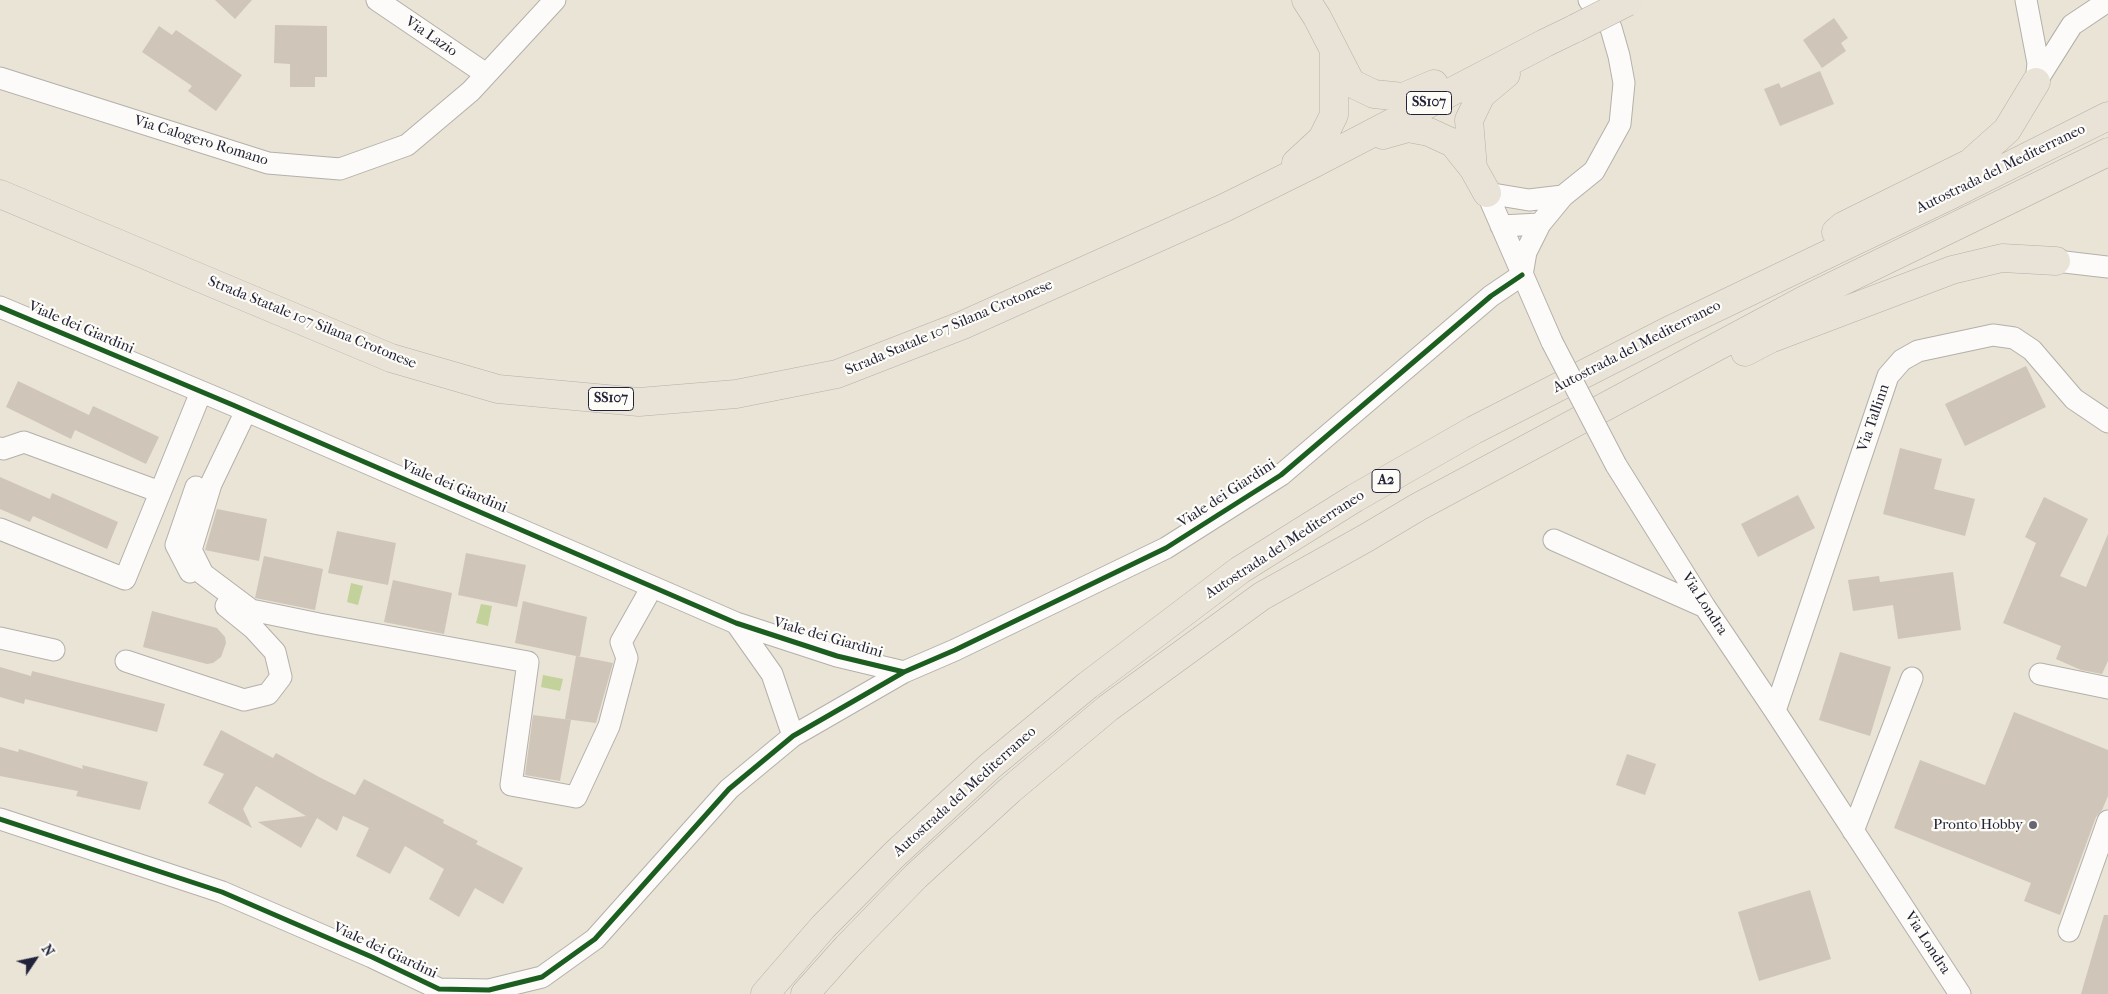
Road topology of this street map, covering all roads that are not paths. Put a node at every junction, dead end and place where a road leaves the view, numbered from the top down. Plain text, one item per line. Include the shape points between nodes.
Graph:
1 (377, 0) edge
2 (555, 0) edge
3 (1589, 0) edge
4 (2026, 0) edge
5 (1630, 1) edge
6 (2108, 1) edge
7 (1312, 6) edge
8 (1576, 28) junction
9 (1545, 42) junction
10 (1334, 51) junction
11 (486, 74) junction
12 (0, 78) edge
13 (2036, 82) junction
14 (2108, 116) edge
15 (2108, 152) edge
16 (1313, 164) junction
17 (1473, 168) junction
18 (1487, 193) junction
19 (0, 194) edge
20 (1564, 196) junction
21 (1529, 200) junction
22 (1224, 208) junction
23 (1540, 224) junction
24 (1501, 226) junction
25 (2108, 260) edge
26 (2056, 261) junction
27 (2108, 267) edge
28 (1787, 273) junction
29 (1522, 275) junction
30 (0, 307) edge
31 (201, 392) junction
32 (240, 408) junction
33 (2108, 422) edge
34 (0, 448) edge
35 (160, 492) junction
36 (1418, 507) junction
37 (0, 529) edge
38 (1554, 540) dead end
39 (652, 587) junction
40 (1705, 607) junction
41 (736, 623) junction
42 (0, 638) edge
43 (54, 650) dead end
44 (126, 661) dead end
45 (904, 672) junction
46 (2040, 674) dead end
47 (1912, 678) dead end
48 (2108, 688) edge
49 (1775, 711) junction
50 (793, 736) junction
51 (0, 819) edge
52 (2108, 821) edge
53 (1853, 831) junction
54 (2069, 931) dead end
55 (765, 994) edge
56 (805, 994) edge
57 (1960, 994) edge

1 - 11 street, Via Lazio
2 - 11 street, Via Calogero Romano
3 - 20 street via 1611,28 1619,56 1624,83 1620,124 1594,171
4 - 13 street via 2038,63
5 - 8 highway, Strada Statale 107 Silana Crotonese / SS107, bridge
6 - 13 street via 2072,25
7 - 10 highway
8 - 9 highway, Strada Statale 107 Silana Crotonese / SS107
8 - 17 highway via 1506,74 1481,95 1469,120
9 - 10 highway via 1521,45 1403,97 1374,94 1351,84
9 - 16 highway, Strada Statale 107 Silana Crotonese / SS107
10 - 22 highway via 1334,115 1322,139 1298,162
11 - 12 street, Via Calogero Romano via 471,91 407,145 340,168 268,163
13 - 28 highway via 2007,130 1970,163 1843,226
14 - 28 highway, Autostrada del Mediterraneo / A2
15 - 36 highway, Autostrada del Mediterraneo / A2 via 1804,300
16 - 17 highway via 1408,128 1429,132 1453,143
16 - 22 highway, Strada Statale 107 Silana Crotonese / SS107
17 - 18 highway
18 - 21 street
18 - 24 street, Via Londra
19 - 22 highway, Strada Statale 107 Silana Crotonese / SS107 via 391,358 498,389 639,402 736,394 838,374 963,325
20 - 21 street
20 - 23 street
21 - 24 street
23 - 24 street
23 - 29 street via 1526,252
24 - 29 street, Via Londra
25 - 26 street via 2089,264
26 - 27 street
26 - 36 highway via 2002,258 1952,270 1770,339 1472,493
28 - 55 highway, Autostrada del Mediterraneo / A2 via 1474,430 1240,570 1088,685 989,767 894,855 823,927
29 - 40 street, Via Londra, bridge via 1552,342 1616,465
29 - 45 street, Viale dei Giardini via 1491,296 1281,475 1166,548
30 - 31 street, Viale dei Giardini
31 - 32 street, Viale dei Giardini
31 - 35 street
32 - 39 street, Viale dei Giardini
32 - 39 street via 211,484 191,550 203,574 251,610 528,662 512,785 576,797 609,726 627,658 621,642
32 - 44 street via 196,485 176,545 195,580 253,628 275,652 281,677 268,694 244,700
33 - 49 street, Via Tallinn via 2074,399 2032,350 2014,338 1993,335 1918,351 1902,360 1888,376
34 - 35 street via 24,442
35 - 37 street via 125,579
36 - 56 highway, Autostrada del Mediterraneo / A2 via 1262,596 1108,708 1010,790 916,876
38 - 40 street
39 - 41 street, Viale dei Giardini
40 - 49 street, Via Londra
41 - 45 street, Viale dei Giardini via 837,656
41 - 50 street via 772,674
42 - 43 street
45 - 50 street, Viale dei Giardini
46 - 48 street
47 - 53 street
49 - 53 street, Via Londra
50 - 51 street, Viale dei Giardini via 729,789 595,939 542,977 489,990 439,989 222,892
52 - 54 street
53 - 57 street, Via Londra

